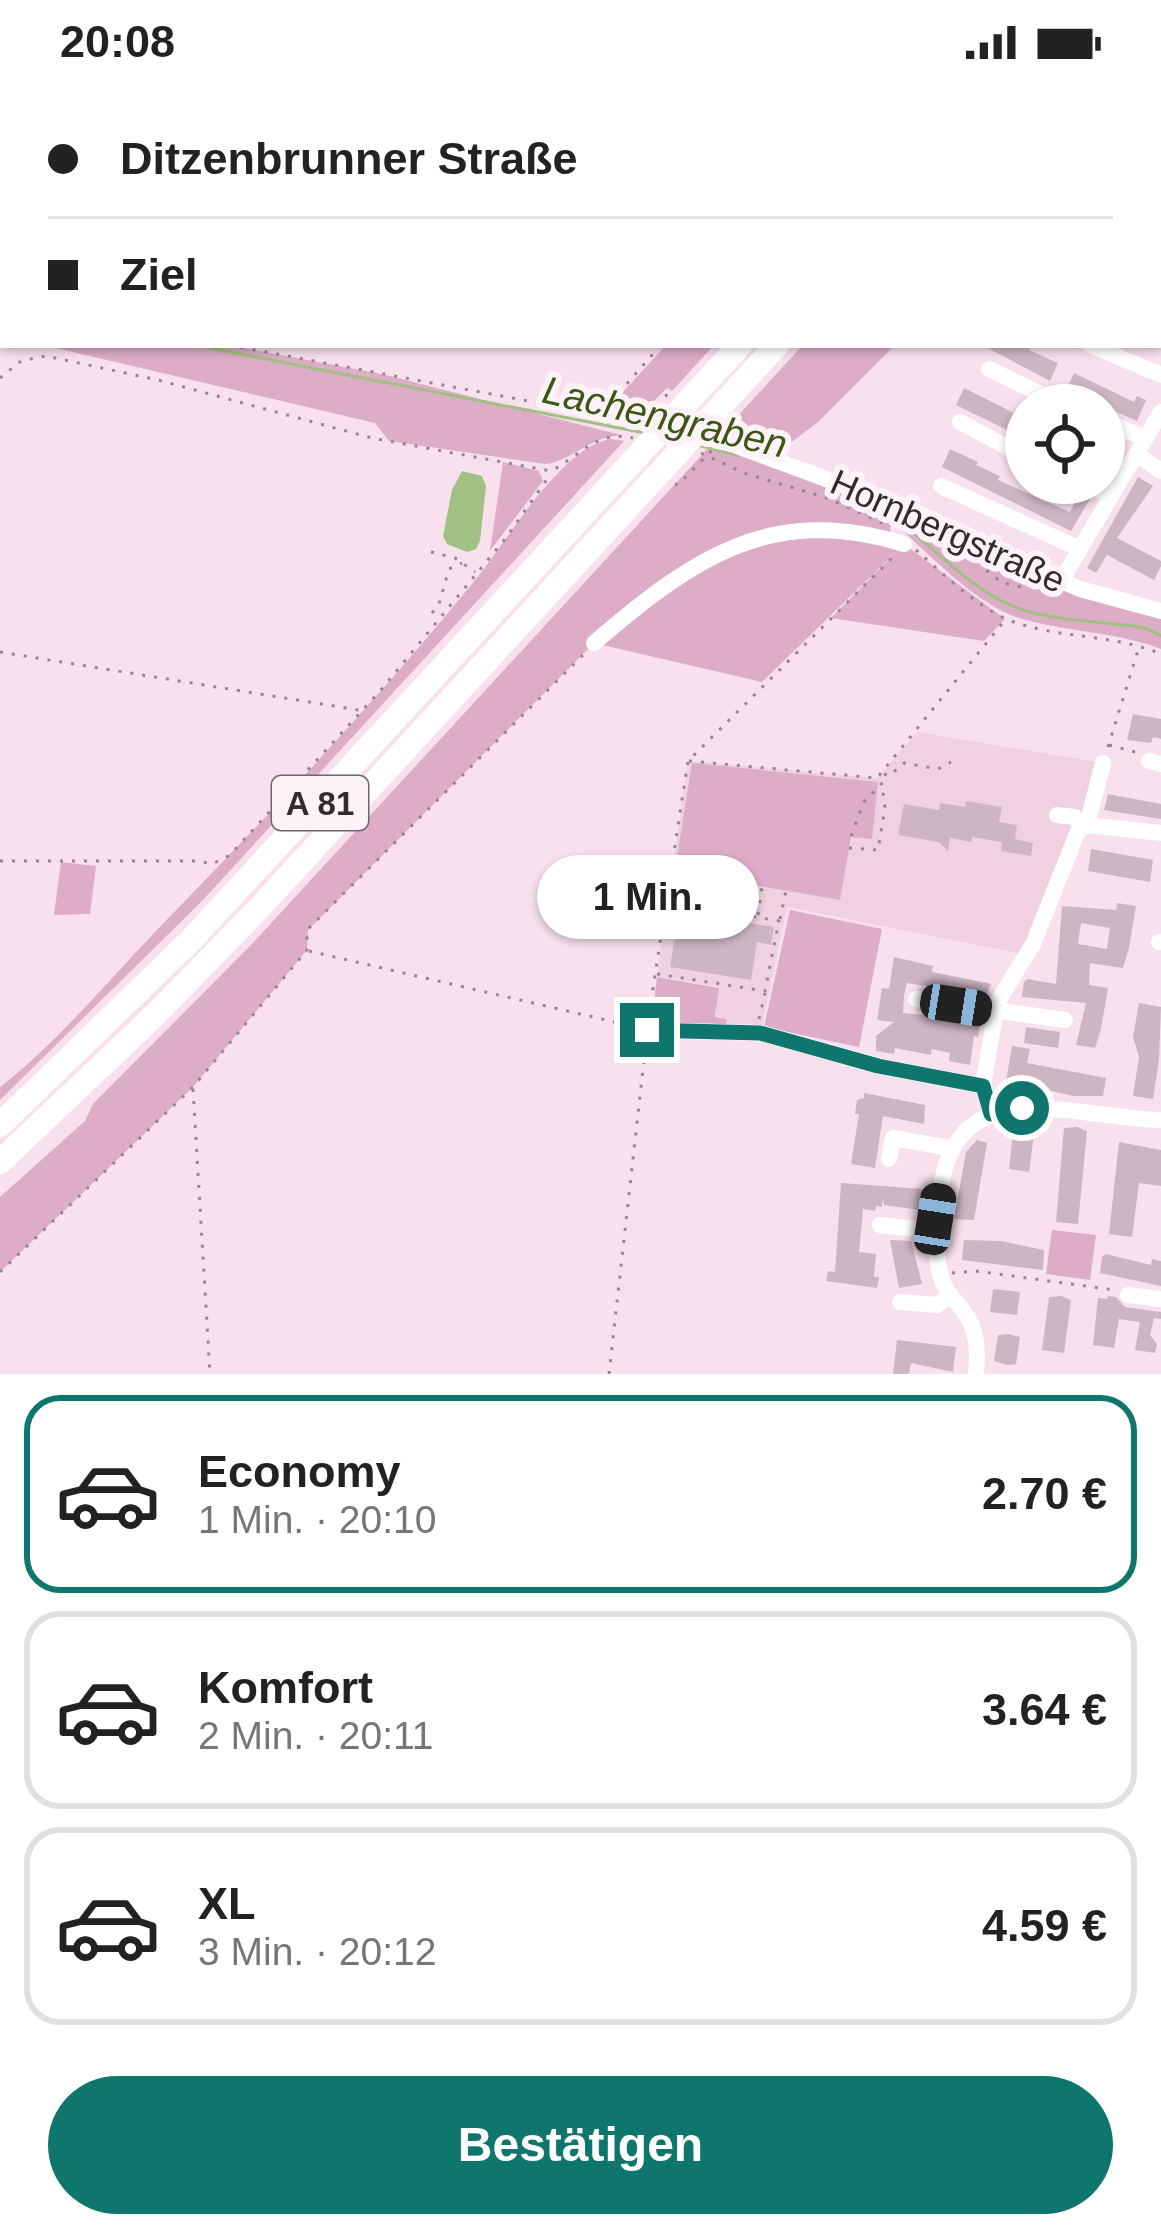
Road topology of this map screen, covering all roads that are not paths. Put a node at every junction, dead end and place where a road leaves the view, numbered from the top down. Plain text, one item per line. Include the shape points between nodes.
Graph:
1 (737, 348) edge
2 (774, 348) edge
3 (1097, 348) edge
4 (989, 369) dead end
5 (1161, 375) edge
6 (1020, 384) edge
7 (1161, 412) edge
8 (960, 422) dead end
9 (1125, 436) edge
10 (1005, 446) edge
11 (1140, 446) junction
12 (730, 450) road end
13 (1125, 471) edge
14 (1161, 471) edge
15 (941, 486) dead end
16 (1105, 504) edge
17 (904, 544) road end
18 (1078, 548) junction
19 (1056, 578) junction
20 (1161, 611) edge
21 (594, 643) road end
22 (1106, 754) road end
23 (1057, 814) dead end
24 (1084, 826) junction
25 (1161, 833) edge
26 (916, 999) dead end
27 (996, 1012) junction
28 (1064, 1020) dead end
29 (647, 1030) road end
30 (983, 1086) junction
31 (991, 1114) junction
32 (1161, 1120) edge
33 (0, 1125) edge
34 (950, 1148) junction
35 (890, 1159) dead end
36 (0, 1162) edge
37 (880, 1225) dead end
38 (936, 1231) junction
39 (1128, 1295) road end
40 (949, 1296) junction
41 (1161, 1299) edge
42 (900, 1302) dead end
43 (976, 1374) edge

1 - 33 highway, A 81 via 191,940
2 - 36 highway, A 81 via 216,953
3 - 5 street
4 - 6 street
7 - 11 street
8 - 10 street
9 - 11 street
11 - 13 street
11 - 14 street
12 - 19 street, Hornbergstraße via 920,514
15 - 18 street
16 - 18 street
17 - 21 street via 850,532 758,536 712,557
18 - 19 street
19 - 20 street, Hornbergstraße
22 - 24 street via 1088,783
23 - 24 street
24 - 25 street
24 - 27 street
26 - 27 street
27 - 28 street
27 - 30 street
29 - 30 street via 756,1033
30 - 31 street
31 - 32 street via 1022,1108
31 - 34 street
34 - 35 street via 892,1138
34 - 38 street
37 - 38 street
38 - 40 street
39 - 41 street
40 - 42 street via 937,1305
40 - 43 street via 973,1328

